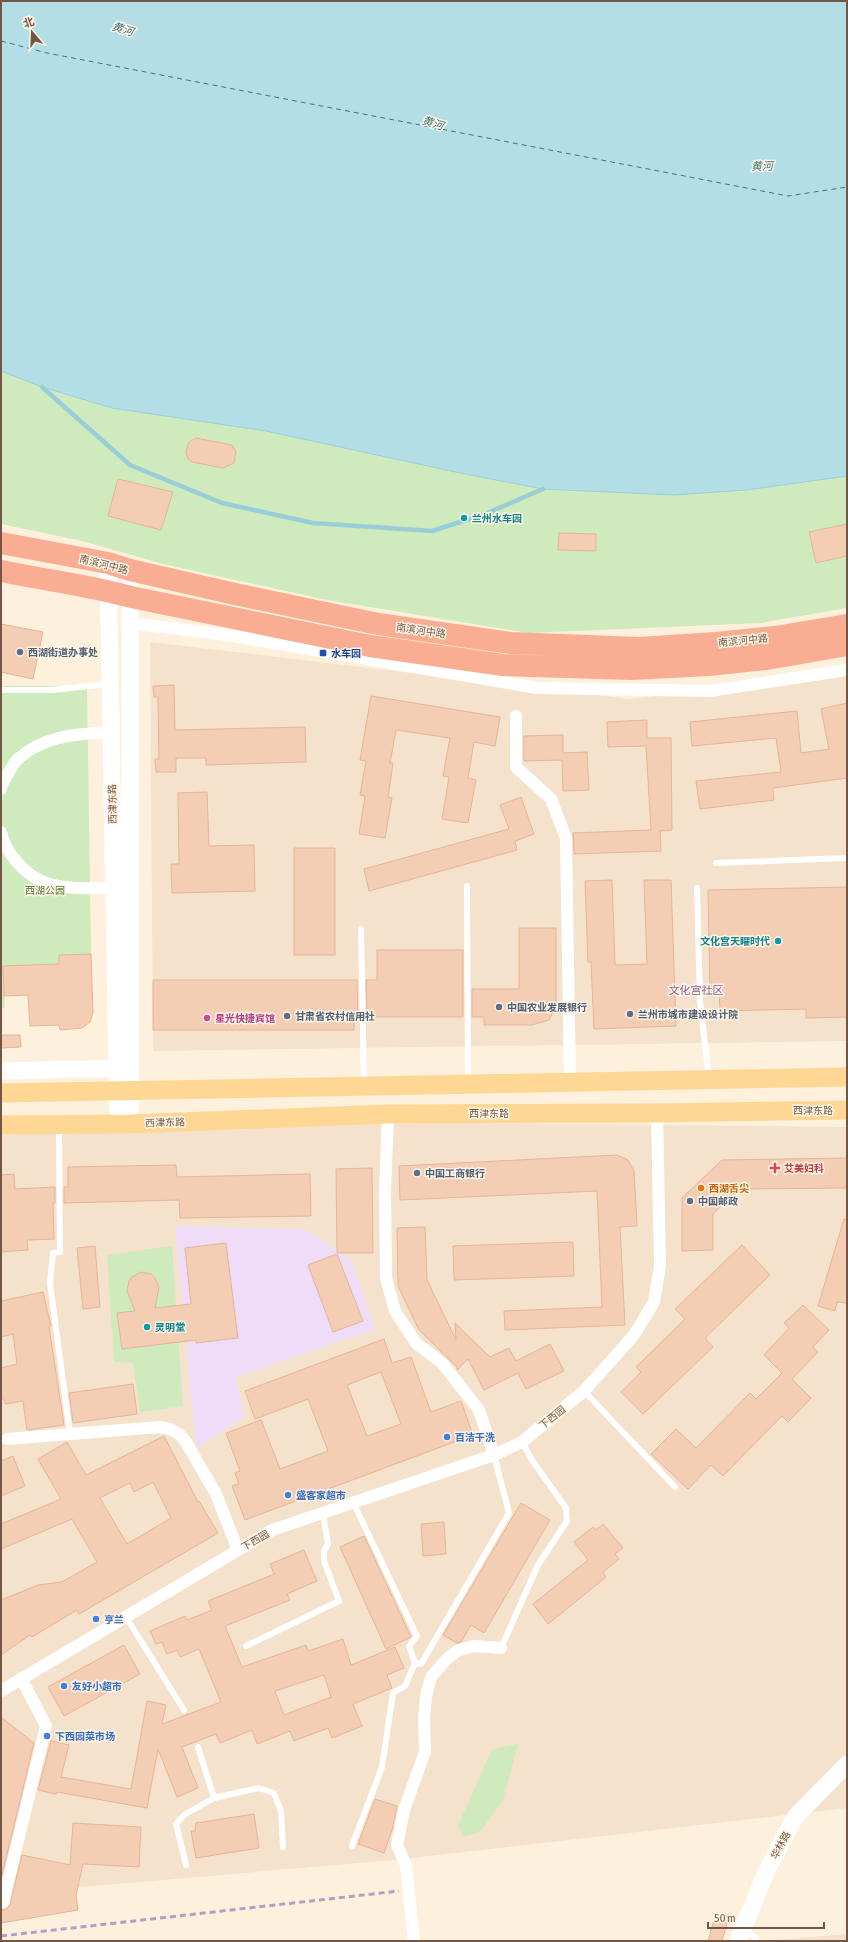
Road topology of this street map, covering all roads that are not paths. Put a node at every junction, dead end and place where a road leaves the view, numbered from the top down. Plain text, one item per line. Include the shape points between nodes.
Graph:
1 (1, 543) edge
2 (108, 563) junction
3 (130, 570) junction
4 (1, 571) edge
5 (108, 591) junction
6 (130, 597) junction
7 (130, 623) junction
8 (847, 625) edge
9 (847, 645) edge
10 (847, 670) edge
11 (110, 684) junction
12 (1, 690) edge
13 (516, 716) dead end
14 (111, 732) junction
15 (1, 789) edge
16 (1, 832) edge
17 (847, 858) edge
18 (716, 863) dead end
19 (467, 886) dead end
20 (114, 888) junction
21 (697, 888) dead end
22 (361, 929) dead end
23 (124, 1068) junction
24 (1, 1071) edge
25 (847, 1077) edge
26 (709, 1080) junction
27 (570, 1083) junction
28 (468, 1084) junction
29 (364, 1086) junction
30 (124, 1091) junction
31 (1, 1094) edge
32 (847, 1110) edge
33 (657, 1113) junction
34 (388, 1114) junction
35 (59, 1124) junction
36 (124, 1124) junction
37 (1, 1125) edge
38 (584, 1391) junction
39 (70, 1434) junction
40 (7, 1439) dead end
41 (522, 1442) junction
42 (494, 1455) junction
43 (675, 1487) dead end
44 (353, 1502) junction
45 (323, 1514) junction
46 (238, 1550) junction
47 (126, 1617) junction
48 (246, 1646) dead end
49 (501, 1648) joint
50 (415, 1663) junction
51 (21, 1678) junction
52 (1, 1691) edge
53 (184, 1710) dead end
54 (198, 1747) dead end
55 (847, 1764) edge
56 (214, 1798) junction
57 (352, 1846) dead end
58 (283, 1847) dead end
59 (186, 1865) dead end
60 (1, 1902) edge
61 (740, 1936) edge
62 (414, 1941) edge
63 (756, 1941) edge

1 - 2 highway, 南滨河中路
2 - 3 highway, 南滨河中路
2 - 5 main road, 西津东路
3 - 6 main road, 西津东路
3 - 8 highway, 南滨河中路 via 378,624 511,643 647,647 767,638
4 - 5 highway, 南滨河中路
5 - 6 highway, 南滨河中路
5 - 11 main road, 西津东路
6 - 7 main road, 西津东路
6 - 9 highway, 南滨河中路 via 370,646 503,664 639,669 767,659
7 - 10 street via 226,635 537,688 710,690
7 - 23 main road, 西津东路
11 - 12 lane via 52,690
11 - 14 main road, 西津东路
13 - 27 street via 516,768 551,799 566,838
14 - 15 street via 71,735 42,742 18,759
14 - 20 main road, 西津东路
16 - 20 street via 3,843 21,867 46,883 76,888
17 - 18 lane
19 - 28 lane
20 - 23 main road, 西津东路
21 - 26 lane via 700,1001
22 - 29 lane
23 - 24 main road
23 - 30 main road, 西津东路
25 - 26 main road
26 - 27 main road
27 - 28 main road
28 - 29 main road
29 - 30 main road
30 - 31 main road
30 - 36 main road, 西津东路
32 - 33 main road, 西津东路
33 - 34 main road, 西津东路
33 - 38 street, 下西园 via 660,1266 654,1302 634,1335
34 - 36 main road, 西津东路
34 - 42 street via 385,1191 386,1278 396,1311 416,1343 442,1363 480,1410
35 - 36 main road, 西津东路
35 - 37 main road, 西津东路
35 - 39 lane via 60,1252 53,1253 50,1284
38 - 41 street, 下西园
38 - 43 lane
39 - 40 street, 下西园
39 - 46 street, 下西园 via 160,1427 179,1434 216,1494
41 - 42 street, 下西园
41 - 49 lane via 566,1508 567,1521 538,1565
42 - 44 street, 下西园
42 - 50 lane via 509,1513 422,1664
44 - 45 street, 下西园
44 - 50 lane via 417,1636 408,1646
45 - 46 street, 下西园 via 272,1530
45 - 48 lane via 328,1544 324,1551 324,1561 339,1601
46 - 47 street, 下西园
47 - 51 street, 下西园
47 - 53 lane
49 - 62 street via 473,1646 457,1651 446,1658 431,1677 424,1718 425,1752 404,1810 397,1845 406,1866
50 - 57 lane via 405,1686 393,1692 382,1767
51 - 52 street, 下西园
51 - 60 street via 46,1726
54 - 56 lane
55 - 61 main road, 华林路 via 795,1817 767,1870
56 - 58 lane via 259,1788 274,1793 281,1812
56 - 59 lane via 184,1815 176,1824
61 - 63 lane via 755,1937

